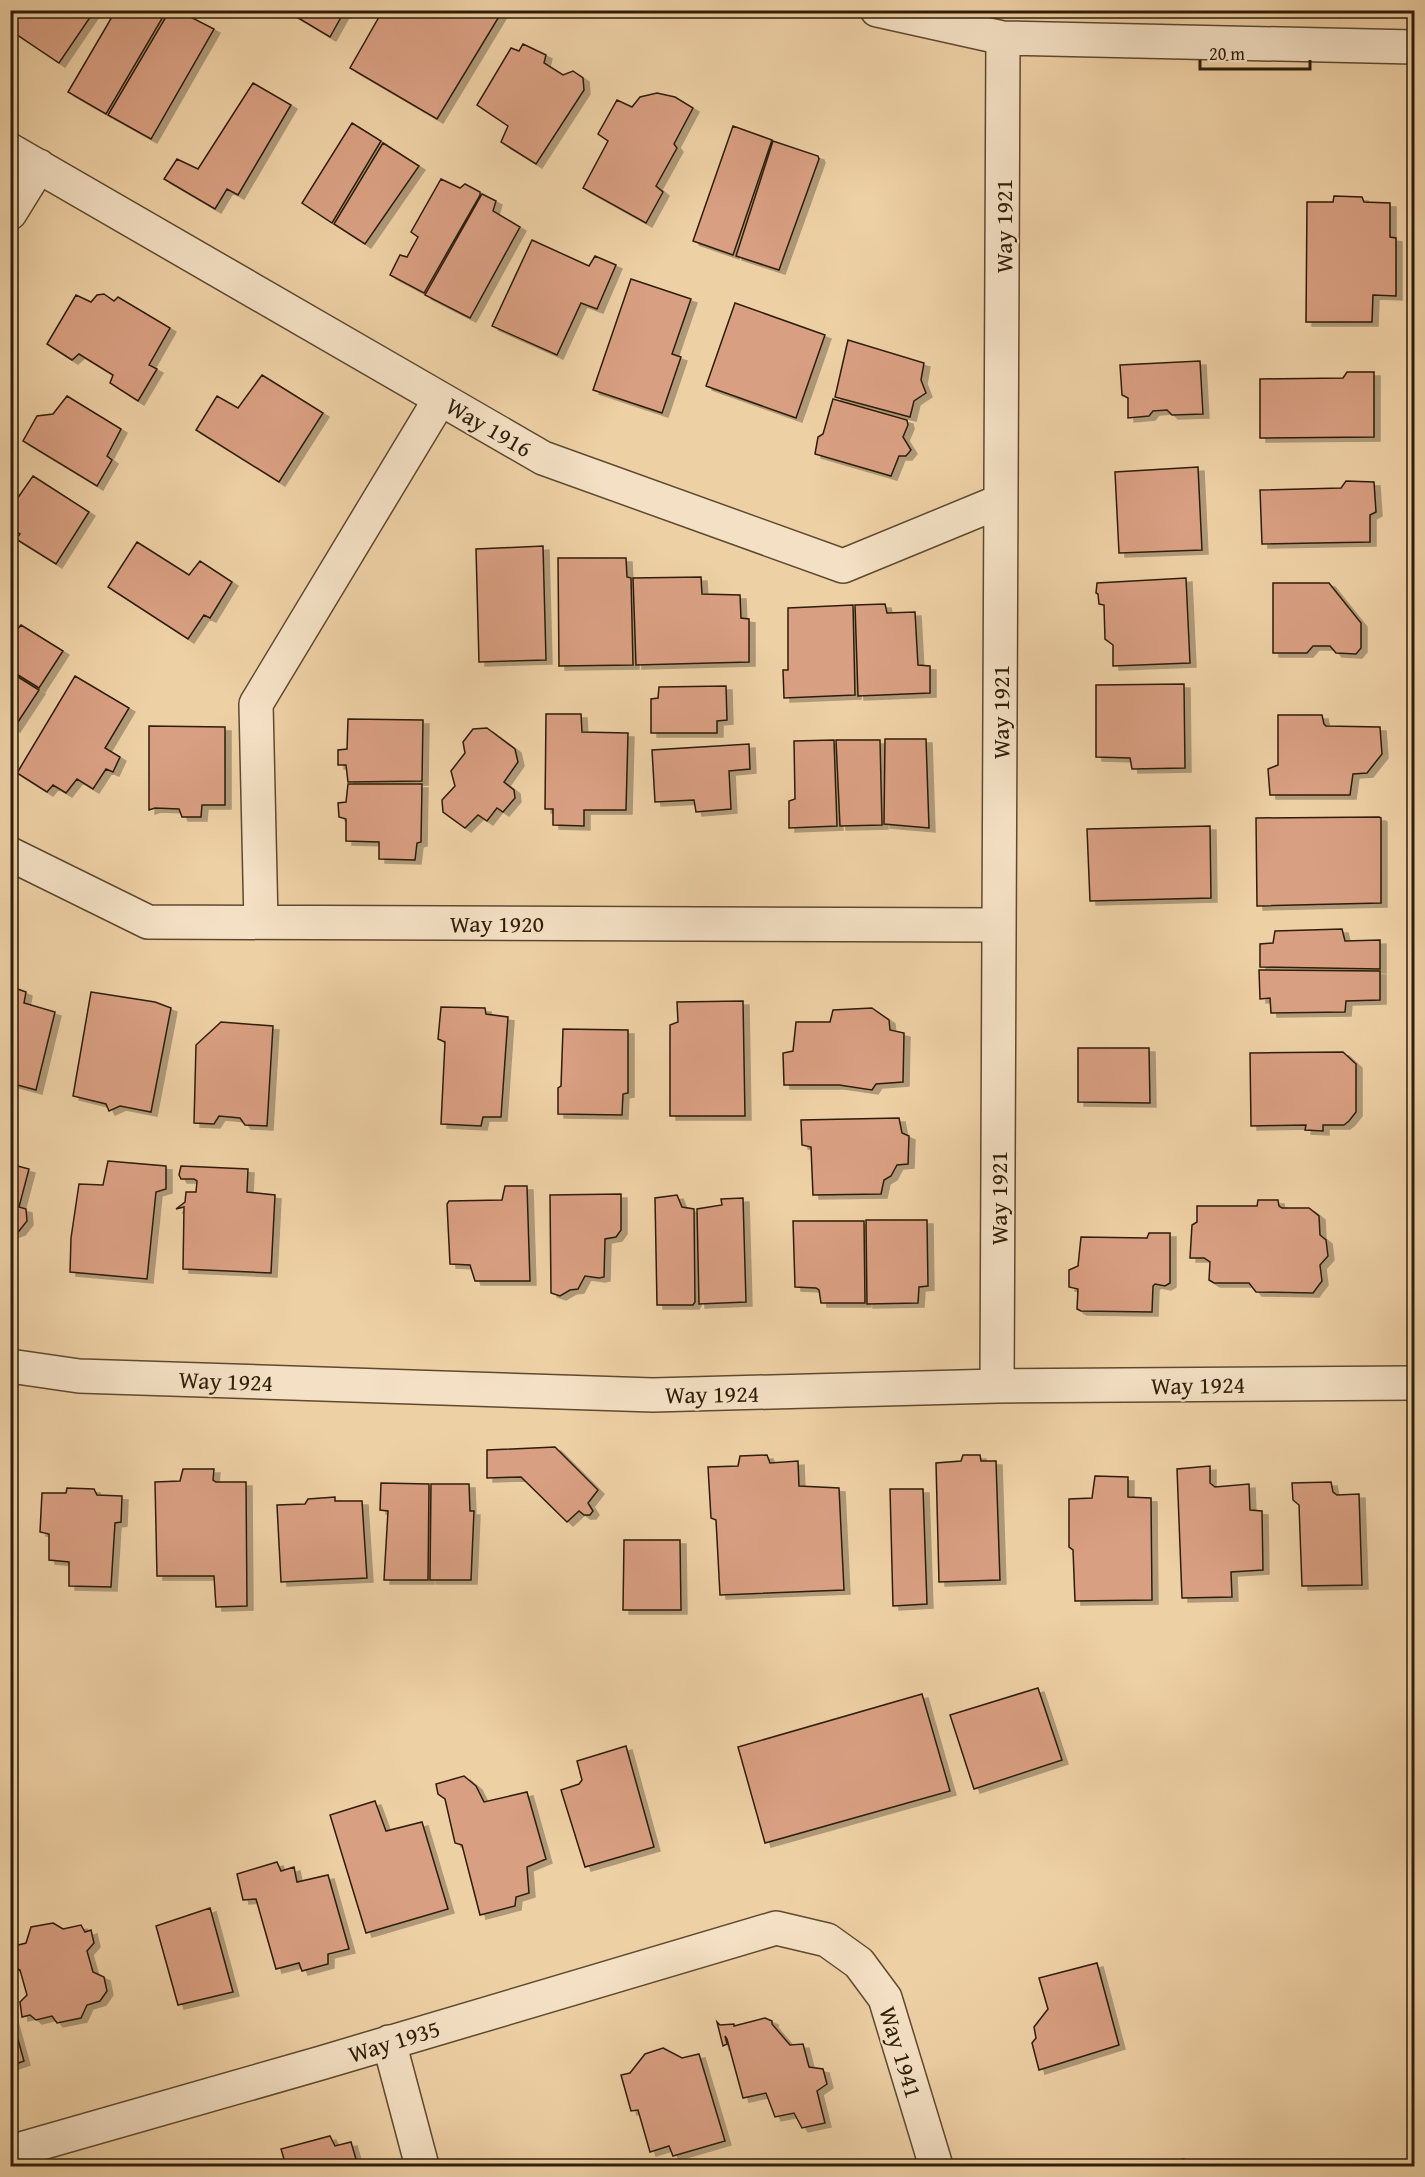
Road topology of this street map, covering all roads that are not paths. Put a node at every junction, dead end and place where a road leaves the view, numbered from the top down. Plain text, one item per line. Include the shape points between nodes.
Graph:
1 (878, 10) edge
2 (1003, 38) junction
3 (1414, 47) edge
4 (10, 150) edge
5 (39, 166) junction
6 (10, 213) edge
7 (440, 399) junction
8 (1002, 501) junction
9 (10, 854) edge
10 (261, 922) junction
11 (999, 925) junction
12 (10, 1366) edge
13 (1414, 1383) edge
14 (997, 1386) junction
15 (776, 1928) joint
16 (389, 2042) junction
17 (10, 2152) edge
18 (422, 2166) edge
19 (936, 2166) edge

1 - 2 street
2 - 3 street
2 - 8 street, Way 1921
4 - 5 street, Way 1916
5 - 6 street
5 - 7 street, Way 1916
7 - 8 street, Way 1916 via 543,459 843,566
7 - 10 street via 256,704
8 - 11 street, Way 1921
9 - 10 street, Way 1920 via 148,922
10 - 11 street, Way 1920
11 - 14 street, Way 1921
12 - 14 street, Way 1924 via 80,1376 653,1395
13 - 14 street, Way 1924
15 - 16 street, Way 1935
15 - 19 street, Way 1941 via 828,1940 859,1963 885,1998
16 - 17 street, Way 1935
16 - 18 street

